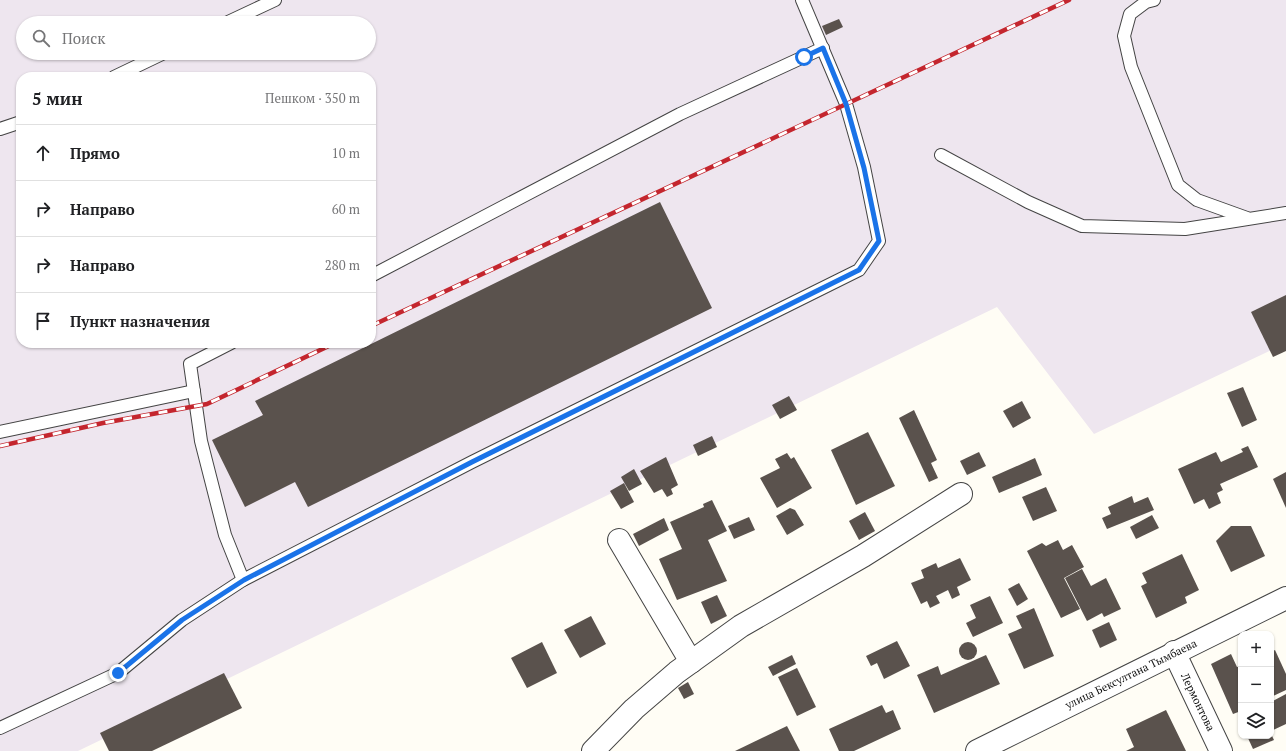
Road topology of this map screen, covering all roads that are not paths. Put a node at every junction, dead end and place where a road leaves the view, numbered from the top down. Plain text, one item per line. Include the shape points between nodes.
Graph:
1 (275, 0) edge
2 (802, 0) edge
3 (1154, 0) edge
4 (241, 16) edge
5 (823, 48) junction
6 (149, 60) edge
7 (124, 72) edge
8 (16, 124) edge
9 (0, 129) edge
10 (941, 155) dead end
11 (1286, 213) edge
12 (1249, 219) junction
13 (376, 273) edge
14 (221, 348) edge
15 (194, 391) junction
16 (0, 432) edge
17 (961, 494) dead end
18 (619, 540) dead end
19 (244, 580) junction
20 (1286, 598) edge
21 (1174, 652) junction
22 (691, 662) junction
23 (0, 728) edge
24 (593, 751) edge
25 (977, 751) edge
26 (1221, 751) edge

1 - 4 lane
2 - 5 lane
3 - 12 lane via 1146,2 1130,14 1124,36 1131,67 1178,185 1197,200
5 - 13 lane via 680,114
5 - 19 lane via 848,111 864,168 879,241 859,270 472,462
6 - 7 lane
8 - 9 lane
10 - 12 lane via 1028,202 1082,226 1185,229
11 - 12 lane
14 - 15 lane via 190,364
15 - 16 lane
15 - 19 lane via 201,441 225,535
17 - 22 street via 863,556 741,626
18 - 22 street
19 - 23 lane via 182,620 118,673
20 - 21 street, улица Бексултана Тымбаева
21 - 25 street, улица Бексултана Тымбаева
21 - 26 street, Лермонтова
22 - 24 street via 634,709

